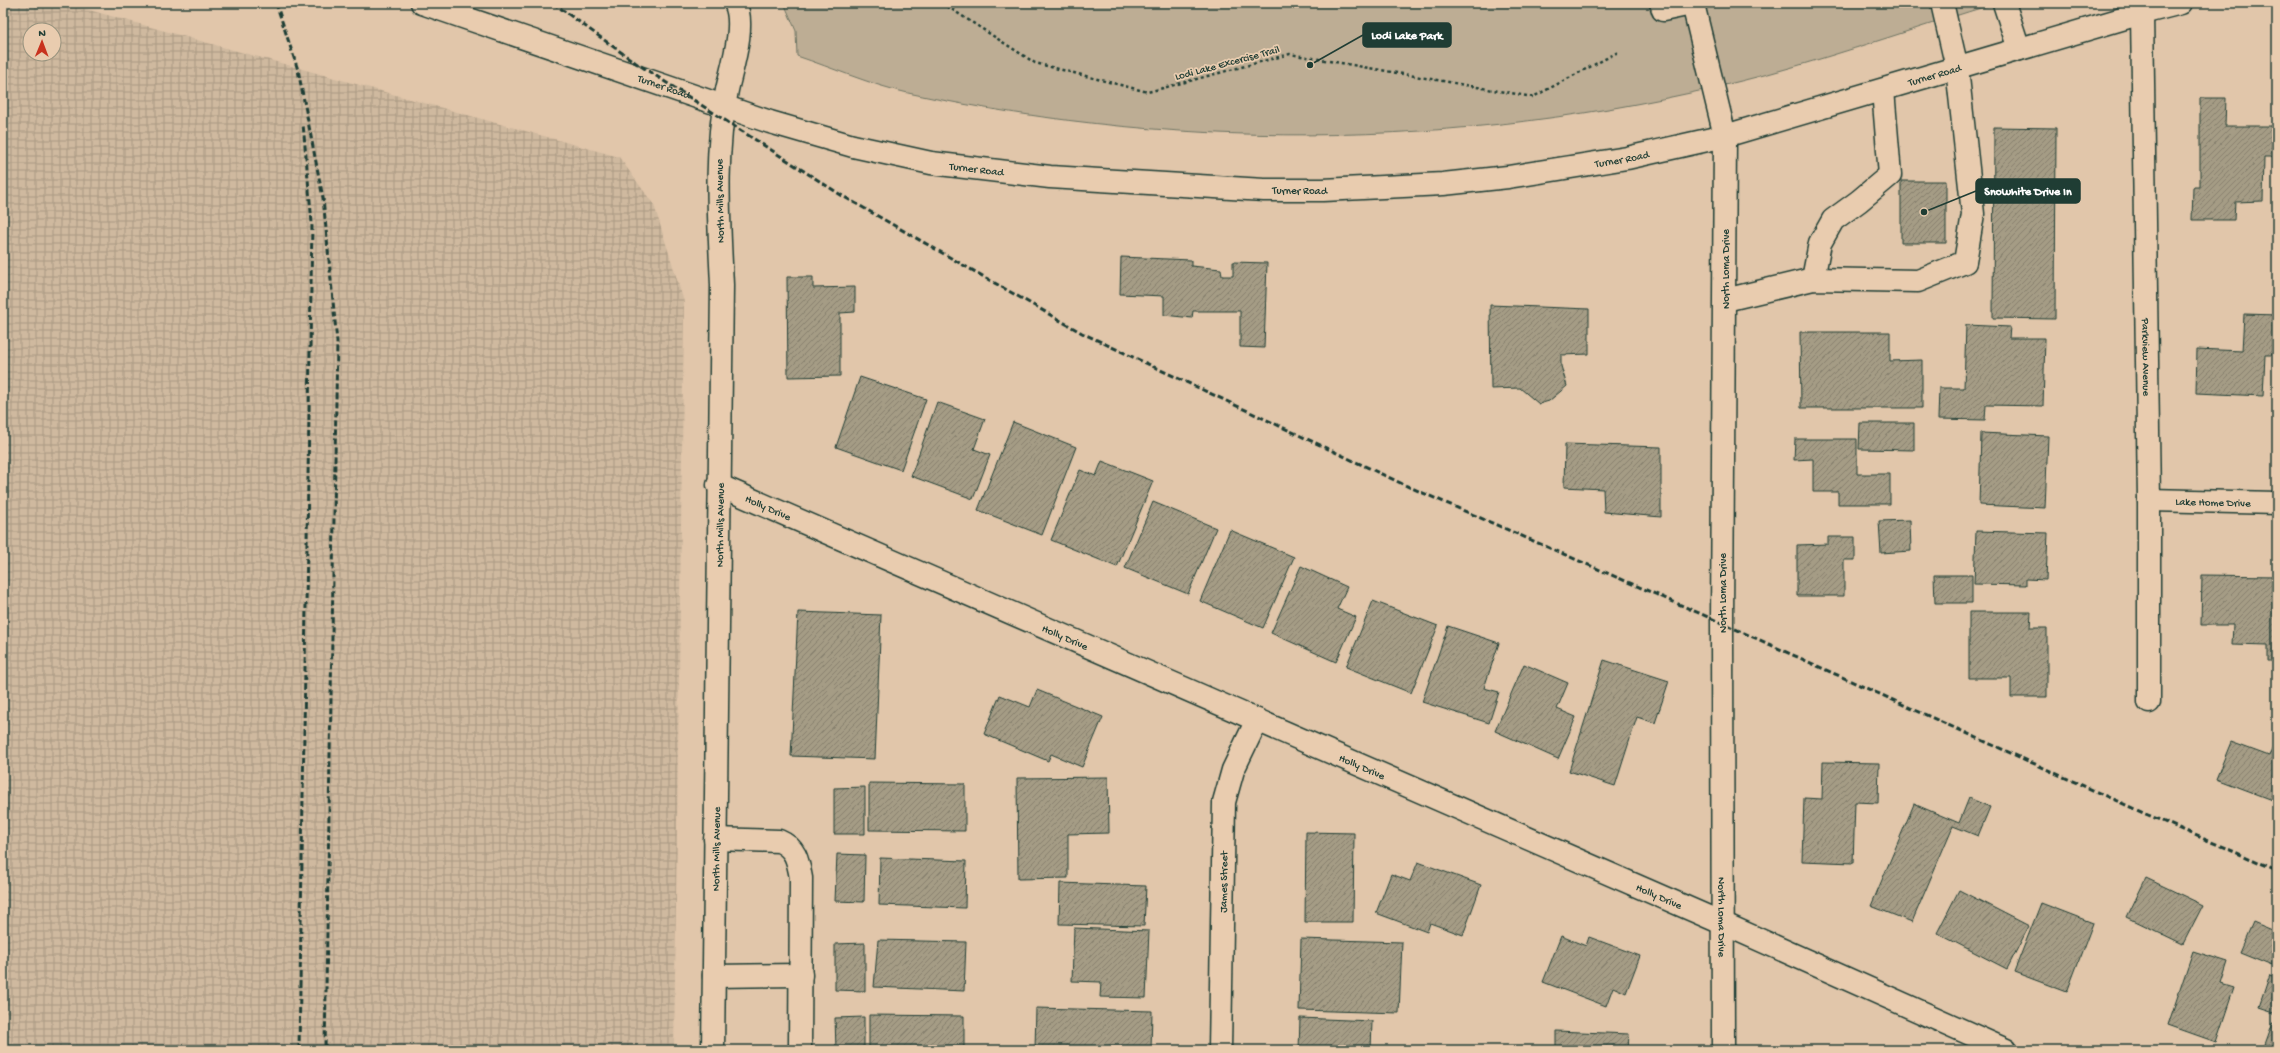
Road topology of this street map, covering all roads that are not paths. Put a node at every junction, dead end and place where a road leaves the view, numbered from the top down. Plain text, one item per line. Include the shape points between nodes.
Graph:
1 (422, 3) edge
2 (735, 3) edge
3 (1661, 3) edge
4 (1695, 3) edge
5 (1942, 3) edge
6 (2004, 3) edge
7 (2181, 3) edge
8 (2142, 13) junction
9 (2019, 49) junction
10 (1957, 68) junction
11 (1883, 90) junction
12 (724, 106) junction
13 (1725, 136) junction
14 (1813, 279) junction
15 (1725, 300) junction
16 (718, 485) junction
17 (2149, 500) junction
18 (2277, 503) edge
19 (2150, 702) dead end
20 (1257, 720) junction
21 (715, 839) junction
22 (1722, 923) junction
23 (801, 975) junction
24 (714, 976) junction
25 (713, 1050) edge
26 (800, 1050) edge
27 (1220, 1050) edge
28 (1723, 1050) edge
29 (2006, 1050) edge

1 - 12 street, Turner Road
2 - 12 street, North Mills Avenue via 740,24
3 - 4 street via 1663,10
4 - 13 street, North Loma Drive
5 - 10 street
6 - 9 street
7 - 8 street, Turner Road
8 - 9 street, Turner Road
8 - 17 street, Parkview Avenue
9 - 10 street, Turner Road
10 - 11 street, Turner Road
10 - 14 street via 1973,214 1965,262 1918,281
11 - 13 street, Turner Road
11 - 14 street via 1890,175 1833,220 1820,243
12 - 13 street, Turner Road via 853,146 931,163 1050,177 1264,190 1370,188 1508,178 1627,158
12 - 16 street, North Mills Avenue via 718,179 722,285
13 - 15 street, North Loma Drive
14 - 15 street
15 - 22 street, North Loma Drive
16 - 20 street, Holly Drive
16 - 21 street, North Mills Avenue
17 - 18 street, Lake Home Drive
17 - 19 street, Parkview Avenue
20 - 22 street, Holly Drive
20 - 27 street, James Street via 1233,770 1224,802
21 - 23 street via 779,841 788,844 794,851 801,878
21 - 24 street, North Mills Avenue
22 - 28 street, North Loma Drive
22 - 29 street, Holly Drive
23 - 24 street
23 - 26 street
24 - 25 street, North Mills Avenue

